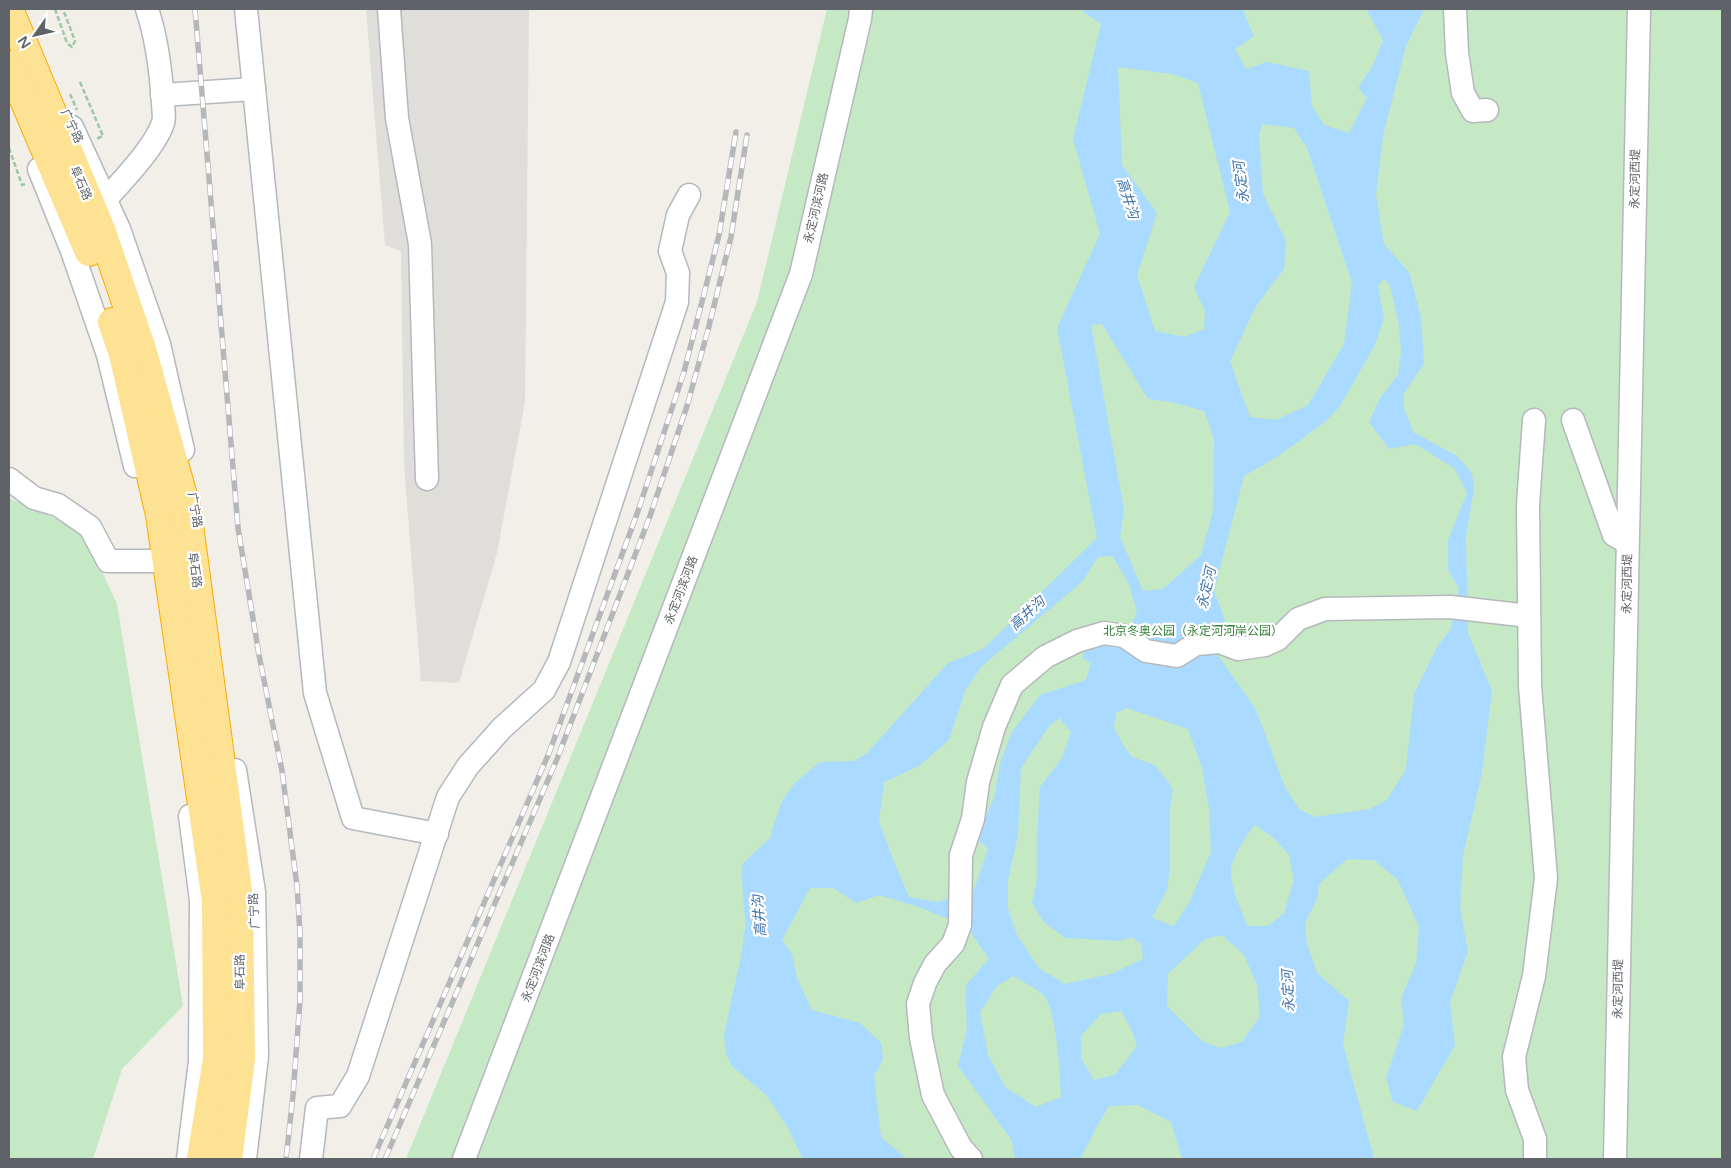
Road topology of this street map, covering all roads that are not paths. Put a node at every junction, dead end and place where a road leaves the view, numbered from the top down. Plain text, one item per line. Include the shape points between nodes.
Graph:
1 (9, 9) edge
2 (18, 9) edge
3 (147, 9) edge
4 (246, 9) edge
5 (389, 9) edge
6 (861, 9) edge
7 (1455, 9) edge
8 (1639, 9) edge
9 (9, 65) edge
10 (254, 89) junction
11 (9, 94) edge
12 (162, 95) junction
13 (1487, 110) dead end
14 (689, 195) dead end
15 (106, 199) junction
16 (1534, 420) dead end
17 (1573, 420) dead end
18 (9, 479) edge
19 (426, 479) dead end
20 (1627, 542) junction
21 (154, 561) junction
22 (1529, 616) junction
23 (437, 834) junction
24 (188, 1159) edge
25 (201, 1159) edge
26 (228, 1159) edge
27 (245, 1159) edge
28 (311, 1159) edge
29 (464, 1159) edge
30 (971, 1159) edge
31 (1535, 1159) edge
32 (1615, 1159) edge

1 - 26 highway, 阜石路 via 102,232 142,348 187,510 239,898 241,1059
2 - 15 street, 广宁路
3 - 12 street
4 - 10 street
5 - 19 street via 397,118 420,244
6 - 29 street, 永定河滨河路 via 801,274
7 - 13 street via 1463,93 1474,111
8 - 20 street, 永定河西堤
9 - 25 highway, 阜石路 via 86,243 123,354 160,515 216,901 217,1059
10 - 12 street
10 - 23 street via 315,693 353,818
11 - 21 street via 72,251 108,355 148,518
12 - 15 street via 164,121 150,146
14 - 23 street via 678,216 670,251 678,274 677,302 559,662 544,690 502,728 468,766 448,797
15 - 27 street, 广宁路 via 159,344 195,505 254,892 257,1056
16 - 22 street via 1528,505
17 - 20 street via 1614,534
18 - 21 street via 34,498 58,505 90,527 108,561
20 - 32 street, 永定河西堤
21 - 24 street via 170,645 201,900 200,1061
22 - 30 street via 1450,607 1325,608 1298,619 1278,639 1265,645 1238,648 1220,642 1196,644 1177,656 1146,651 1124,636 1104,633 1077,641 1045,657 1012,685 994,727 978,782 973,819 960,854 960,925 953,944 928,976 918,1004 921,1038 933,1095 960,1148
22 - 31 street via 1530,686 1546,878 1534,976 1514,1057 1517,1090 1535,1139
23 - 28 street via 358,1076 340,1106 317,1108

